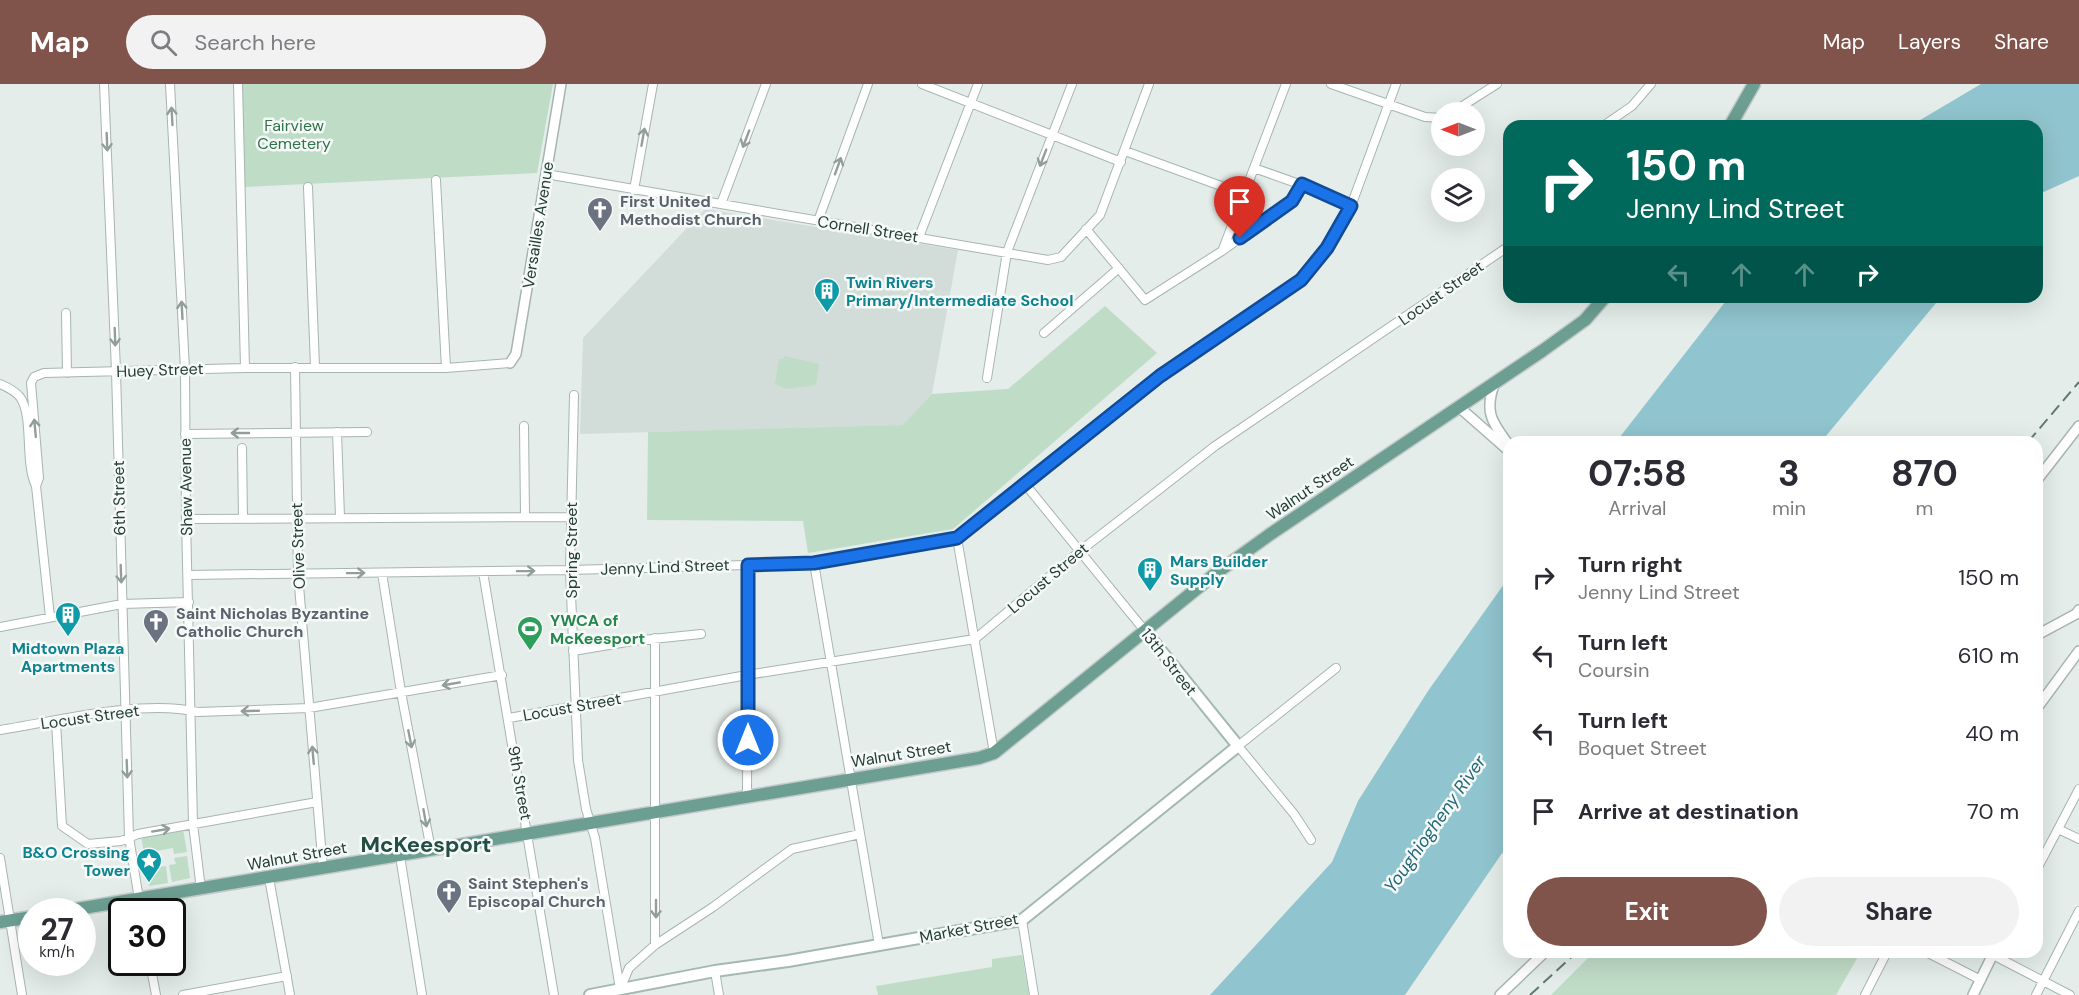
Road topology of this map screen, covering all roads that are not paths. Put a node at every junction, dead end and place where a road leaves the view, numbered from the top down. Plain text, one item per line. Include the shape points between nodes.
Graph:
1 (104, 84) edge
2 (170, 84) edge
3 (238, 84) edge
4 (561, 84) edge
5 (652, 84) edge
6 (766, 84) edge
7 (868, 84) edge
8 (922, 84) edge
9 (978, 84) edge
10 (1072, 84) edge
11 (1149, 84) edge
12 (1286, 84) edge
13 (1331, 84) edge
14 (1396, 84) edge
15 (1497, 84) edge
16 (1651, 84) edge
17 (1754, 84) edge
18 (971, 102) junction
19 (1469, 102) edge
20 (1388, 105) junction
21 (1431, 117) edge
22 (1612, 120) edge
23 (1733, 120) edge
24 (1053, 134) junction
25 (1125, 151) junction
26 (1121, 162) junction
27 (1254, 168) junction
28 (546, 174) junction
29 (436, 180) dead end
30 (1302, 184) junction
31 (308, 187) dead end
32 (634, 190) junction
33 (1243, 194) junction
34 (721, 204) junction
35 (1351, 206) junction
36 (818, 221) junction
37 (1086, 229) junction
38 (919, 237) junction
39 (1503, 250) edge
40 (1222, 251) junction
41 (1007, 252) junction
42 (1119, 268) junction
43 (1600, 303) edge
44 (66, 313) dead end
45 (1044, 333) dead end
46 (510, 363) joint
47 (295, 367) junction
48 (315, 367) junction
49 (245, 368) junction
50 (446, 368) junction
51 (185, 369) junction
52 (116, 371) junction
53 (68, 373) junction
54 (987, 378) dead end
55 (1496, 382) junction
56 (0, 384) edge
57 (574, 395) dead end
58 (1459, 406) junction
59 (524, 426) dead end
60 (2079, 426) edge
61 (1490, 427) junction
62 (337, 432) junction
63 (367, 432) dead end
64 (296, 433) junction
65 (185, 434) junction
66 (1503, 439) edge
67 (1503, 443) edge
68 (242, 448) dead end
69 (2043, 472) edge
70 (1025, 484) junction
71 (36, 486) junction
72 (525, 515) junction
73 (570, 517) junction
74 (243, 518) junction
75 (297, 518) junction
76 (340, 518) junction
77 (186, 519) junction
78 (957, 538) junction
79 (1080, 551) junction
80 (814, 563) junction
81 (748, 565) junction
82 (570, 570) junction
83 (483, 572) junction
84 (382, 573) junction
85 (298, 574) junction
86 (188, 575) junction
87 (189, 602) junction
88 (122, 604) junction
89 (2079, 610) edge
90 (2079, 615) edge
91 (50, 618) junction
92 (2067, 619) junction
93 (0, 627) edge
94 (1144, 631) junction
95 (2043, 632) edge
96 (701, 634) dead end
97 (655, 638) junction
98 (975, 639) junction
99 (573, 651) junction
100 (2079, 651) edge
101 (830, 663) junction
102 (1336, 668) dead end
103 (502, 675) junction
104 (747, 675) junction
105 (401, 692) junction
106 (655, 693) junction
107 (2043, 700) edge
108 (575, 706) junction
109 (309, 708) junction
110 (125, 709) junction
111 (190, 711) junction
112 (509, 718) junction
113 (56, 722) junction
114 (0, 730) edge
115 (1238, 746) junction
116 (994, 753) junction
117 (849, 779) junction
118 (2079, 789) edge
119 (747, 796) junction
120 (317, 802) junction
121 (656, 812) junction
122 (590, 822) junction
123 (193, 824) junction
124 (2058, 829) junction
125 (528, 834) junction
126 (860, 834) junction
127 (129, 837) junction
128 (2079, 839) edge
129 (1311, 840) dead end
130 (431, 850) junction
131 (400, 856) junction
132 (0, 858) edge
133 (2043, 858) edge
134 (323, 868) junction
135 (269, 878) junction
136 (201, 889) junction
137 (139, 898) edge
138 (145, 898) edge
139 (2079, 911) edge
140 (1022, 920) junction
141 (5, 921) edge
142 (656, 945) junction
143 (879, 945) junction
144 (1539, 958) edge
145 (1884, 958) edge
146 (1938, 958) edge
147 (1992, 958) edge
148 (2001, 958) edge
149 (715, 971) junction
150 (152, 976) edge
151 (287, 976) junction
152 (1981, 980) junction
153 (2043, 982) junction
154 (620, 989) junction
155 (22, 995) edge
156 (156, 995) edge
157 (183, 995) edge
158 (290, 995) edge
159 (422, 995) edge
160 (554, 995) edge
161 (590, 995) edge
162 (719, 995) edge
163 (1034, 995) edge
164 (1500, 995) edge
165 (1866, 995) edge
166 (1973, 995) edge
167 (2036, 995) edge
168 (2070, 995) edge

1 -> 52 street, 6th Street
51 -> 2 street, Shaw Avenue
3 - 49 street
4 - 28 street, Versailles Avenue
32 -> 5 street
6 -> 34 street
36 -> 7 street
8 - 18 street
9 - 18 street
10 - 24 street
11 - 25 street
12 - 27 street
13 - 20 street
14 - 20 street, Jenny Lind Street
15 - 19 street
16 - 22 street via 1632,106
17 - 23 main road
18 - 24 street
18 - 38 street
20 - 21 street
20 - 35 street, Jenny Lind Street
24 - 26 street
24 -> 41 street
25 - 26 street
25 - 33 street
26 - 37 street via 1100,215
27 - 30 street
27 - 33 street
28 - 32 street, Cornell Street
28 - 46 street, Versailles Avenue via 516,354
29 - 50 street
30 - 35 street
30 - 40 street via 1292,201
31 - 48 street
32 - 34 street, Cornell Street
33 - 40 street
34 - 36 street, Cornell Street
35 - 70 street, Jenny Lind Street via 1327,248 1301,280 1160,376
36 - 38 street, Cornell Street
37 - 41 street, Cornell Street via 1060,257 1048,260
37 - 42 street
38 - 41 street, Cornell Street
39 - 79 street, Locust Street via 1215,446
40 - 42 street via 1145,300
41 - 54 street
42 - 45 street
43 - 55 main road, Walnut Street via 1585,320
44 - 53 street
46 - 50 street, Huey Street
47 - 48 street, Huey Street
47 - 49 street, Huey Street
47 - 64 street, Olive Street
48 - 50 street, Huey Street
49 - 51 street, Huey Street
51 - 52 street, Huey Street
51 - 65 street, Shaw Avenue
52 - 53 street, Huey Street
52 -> 88 street, 6th Street
71 -> 53 street, Huey Street via 39,478 32,383 34,377 44,373
55 - 58 main road, Walnut Street
55 - 61 street via 1490,400
56 - 71 street via 20,397 25,409
57 - 73 street, Spring Street
58 - 61 street
58 - 94 main road, Walnut Street via 1269,535
59 - 72 street
60 - 69 street
61 - 66 street
61 - 67 street
62 - 63 street
62 - 64 street
62 - 76 street
64 -> 65 street
64 - 75 street, Olive Street
65 - 77 street, Shaw Avenue
68 - 74 street
70 - 78 street, Jenny Lind Street
70 - 79 street, 13th Street
71 - 91 street
72 - 73 street
72 - 76 street
73 - 82 street, Spring Street
74 - 75 street
74 - 77 street
75 - 76 street
75 - 85 street, Olive Street
77 - 86 street, Shaw Avenue
78 - 80 street, Jenny Lind Street
78 - 98 street
79 - 94 street, 13th Street
79 - 98 street, Locust Street
80 - 81 street, Jenny Lind Street
80 - 101 street
81 - 82 street, Jenny Lind Street
81 - 104 street
83 -> 82 street, Jenny Lind Street
82 - 99 street, Spring Street
83 - 84 street, Jenny Lind Street
83 - 103 street, 9th Street
85 -> 84 street, Jenny Lind Street
84 - 105 street
85 - 86 street, Jenny Lind Street
85 - 109 street, Olive Street
86 - 87 street, Shaw Avenue
87 - 88 street
87 - 111 street, Shaw Avenue
88 - 91 street
88 - 110 street, 6th Street
89 - 92 street
90 - 92 street
91 - 93 street
92 - 95 street
94 - 115 main road, 13th Street
94 - 116 main road, Walnut Street
96 - 97 street
97 - 99 street
97 - 106 street
98 - 101 street, Locust Street
98 - 116 street
99 - 108 street, Spring Street
100 - 107 street
101 - 104 street, Locust Street
101 - 117 street
102 - 115 street, Market Street
103 -> 105 street, Locust Street
103 - 112 street, 9th Street
104 - 106 street, Locust Street
104 - 119 street
105 - 109 street, Locust Street
105 -> 130 street
106 - 108 street, Locust Street
106 - 121 street
108 - 112 street, Locust Street
108 - 122 street, Spring Street via 578,760
109 -> 111 street, Locust Street
120 -> 109 street, Olive Street
110 - 111 street, Locust Street
110 - 113 street, Locust Street
110 -> 127 street, 6th Street
111 - 123 street, Shaw Avenue
112 - 125 street, 9th Street
113 - 114 street, Locust Street
113 - 127 street via 62,826 88,844
115 - 129 street, 13th Street
115 - 140 main road, Market Street
116 - 117 main road, Walnut Street
117 - 119 main road, Walnut Street
117 - 126 street
118 - 124 street
119 - 121 main road, Walnut Street
120 - 123 street
120 - 134 street, Olive Street
121 - 122 main road, Walnut Street
121 -> 142 street
122 - 125 main road, Walnut Street
122 - 154 street, Spring Street
127 -> 123 street
123 - 136 street, Shaw Avenue
124 - 128 street
124 - 133 street
125 - 130 main road, Walnut Street
125 - 160 street, 9th Street
126 - 142 street via 792,849
126 - 143 street
127 - 137 street, 6th Street
130 - 131 main road, Walnut Street
131 - 134 main road, Walnut Street
131 - 159 street
132 - 141 street
134 - 135 main road, Walnut Street
135 - 136 main road, Walnut Street
135 - 151 street
136 - 138 main road, Walnut Street
139 - 153 street
140 - 143 main road, Market Street
140 - 163 street
141 - 155 street
142 - 154 street via 629,968
143 - 149 main road, Market Street
144 - 164 street
145 - 165 street
146 - 152 street
147 - 152 street
148 - 153 street
149 - 154 main road, Market Street
149 - 162 street
150 - 156 street
151 - 157 street
151 - 158 street
152 - 166 street
153 - 167 street
153 - 168 street
154 - 161 main road, Market Street

